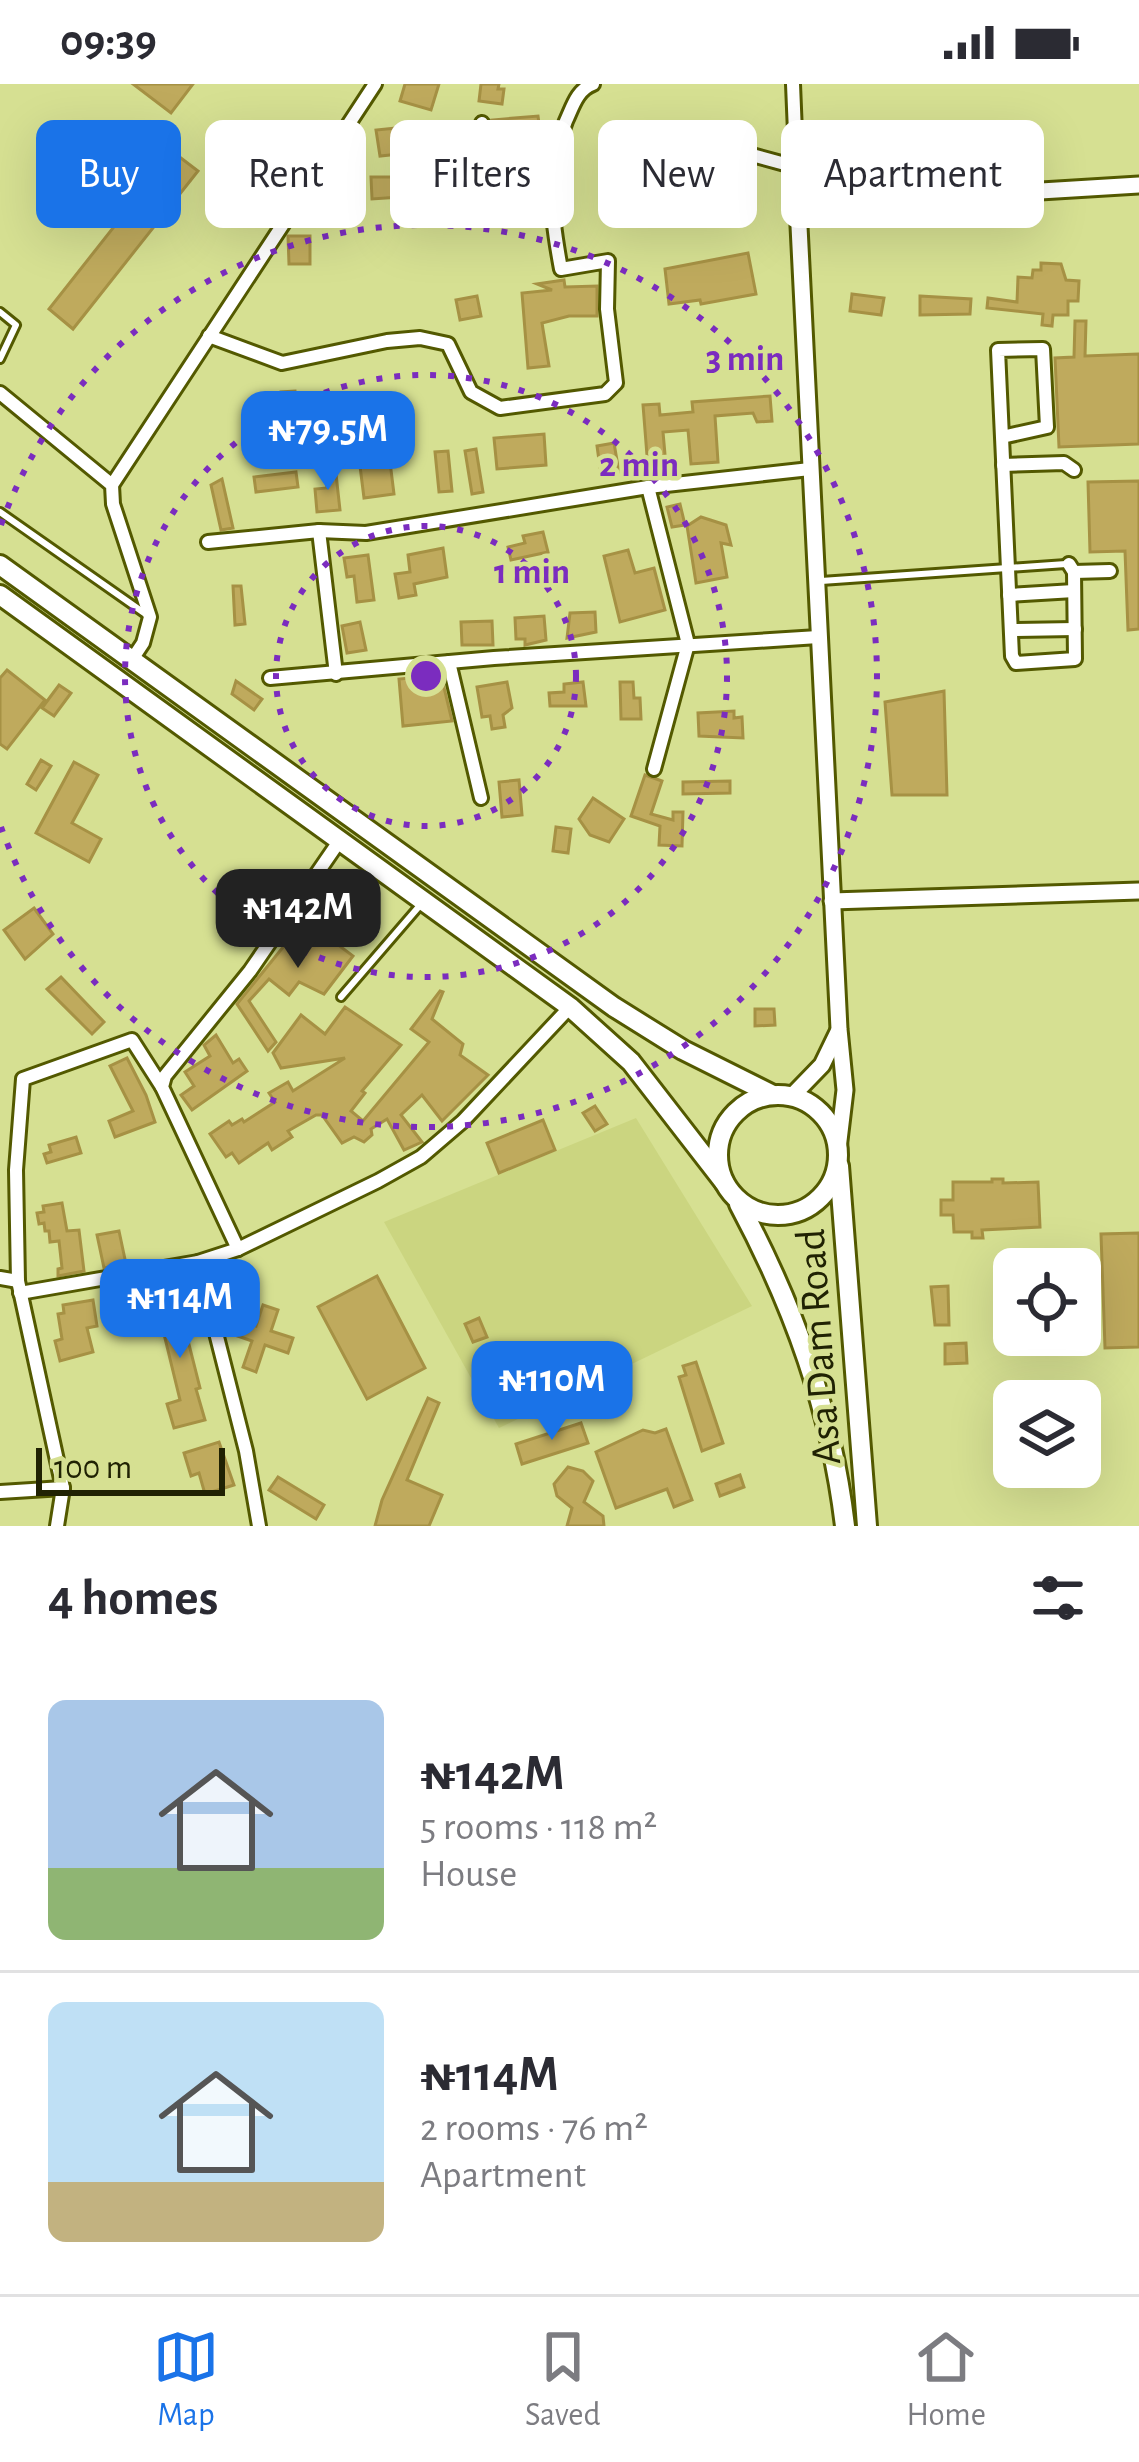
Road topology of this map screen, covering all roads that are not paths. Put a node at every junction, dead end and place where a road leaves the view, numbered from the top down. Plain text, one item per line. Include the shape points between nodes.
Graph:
1 (375, 84) edge
2 (593, 84) edge
3 (793, 84) edge
4 (566, 120) edge
5 (794, 120) edge
6 (1139, 185) edge
7 (1044, 191) edge
8 (554, 228) edge
9 (799, 228) edge
10 (0, 312) edge
11 (209, 336) junction
12 (0, 359) edge
13 (0, 393) edge
14 (1002, 437) junction
15 (1004, 465) junction
16 (809, 469) junction
17 (1074, 470) dead end
18 (112, 484) junction
19 (648, 487) junction
20 (0, 512) edge
21 (319, 532) junction
22 (208, 542) dead end
23 (0, 565) edge
24 (1010, 568) junction
25 (1071, 568) junction
26 (1110, 571) dead end
27 (818, 581) junction
28 (1074, 591) junction
29 (1009, 595) junction
30 (0, 596) edge
31 (150, 617) junction
32 (1075, 629) junction
33 (1010, 630) junction
34 (818, 638) junction
35 (688, 644) junction
36 (130, 661) junction
37 (449, 662) junction
38 (336, 674) junction
39 (270, 678) dead end
40 (654, 769) dead end
41 (481, 798) dead end
42 (340, 840) junction
43 (1139, 891) edge
44 (424, 900) junction
45 (832, 901) junction
46 (341, 997) dead end
47 (570, 1007) junction
48 (838, 1029) junction
49 (162, 1088) junction
50 (782, 1095) junction
51 (838, 1155) junction
52 (724, 1182) junction
53 (737, 1199) junction
54 (238, 1249) junction
55 (198, 1262) junction
56 (0, 1278) edge
57 (19, 1287) junction
58 (63, 1488) junction
59 (0, 1492) edge
60 (57, 1526) edge
61 (259, 1526) edge
62 (845, 1526) edge
63 (867, 1526) edge

1 - 11 street
2 - 4 street
3 - 5 street
6 - 7 street
8 - 11 street via 561,269 608,261 616,383 605,394 500,408 471,392 448,344 387,340 282,363
9 - 16 street
10 - 12 lane via 16,325
11 - 18 street
13 - 18 street
14 - 14 street via 998,350 1042,349 1047,427
14 - 15 street
15 - 17 street via 1064,463
15 - 24 street
16 - 19 street
16 - 27 street
18 - 31 street
19 - 21 street via 366,533
19 - 35 street
20 - 31 lane
21 - 22 street
21 - 38 street
23 - 36 main road
24 - 25 lane
24 - 27 lane
24 - 29 street
25 - 26 street
25 - 28 street
27 - 34 street
28 - 29 street
28 - 32 street
29 - 33 street
30 - 42 main road
31 - 36 street
32 - 33 street
32 - 33 street via 1075,659 1016,663
34 - 35 street
34 - 45 street
35 - 37 street
35 - 40 street
36 - 50 main road via 614,1007 683,1050
37 - 38 street
37 - 41 street
38 - 39 street
42 - 44 main road
42 - 49 street
43 - 45 street
44 - 46 lane
44 - 47 main road
45 - 48 street
47 - 52 main road via 632,1062
47 - 54 street via 421,1157
48 - 50 street via 822,1065
48 - 51 street via 845,1090
49 - 54 street
49 - 57 street via 133,1040 23,1079
50 - 51 main road via 823,1115
50 - 52 main road via 754,1099 725,1125 718,1143
51 - 53 main road via 826,1193 799,1212 766,1214
51 - 63 main road, Asa Dam Road
52 - 53 main road
53 - 62 main road, Asa Dam Road via 816,1378
54 - 55 street
55 - 57 street
55 - 61 street
56 - 57 street
57 - 58 street
58 - 59 street
58 - 60 street

